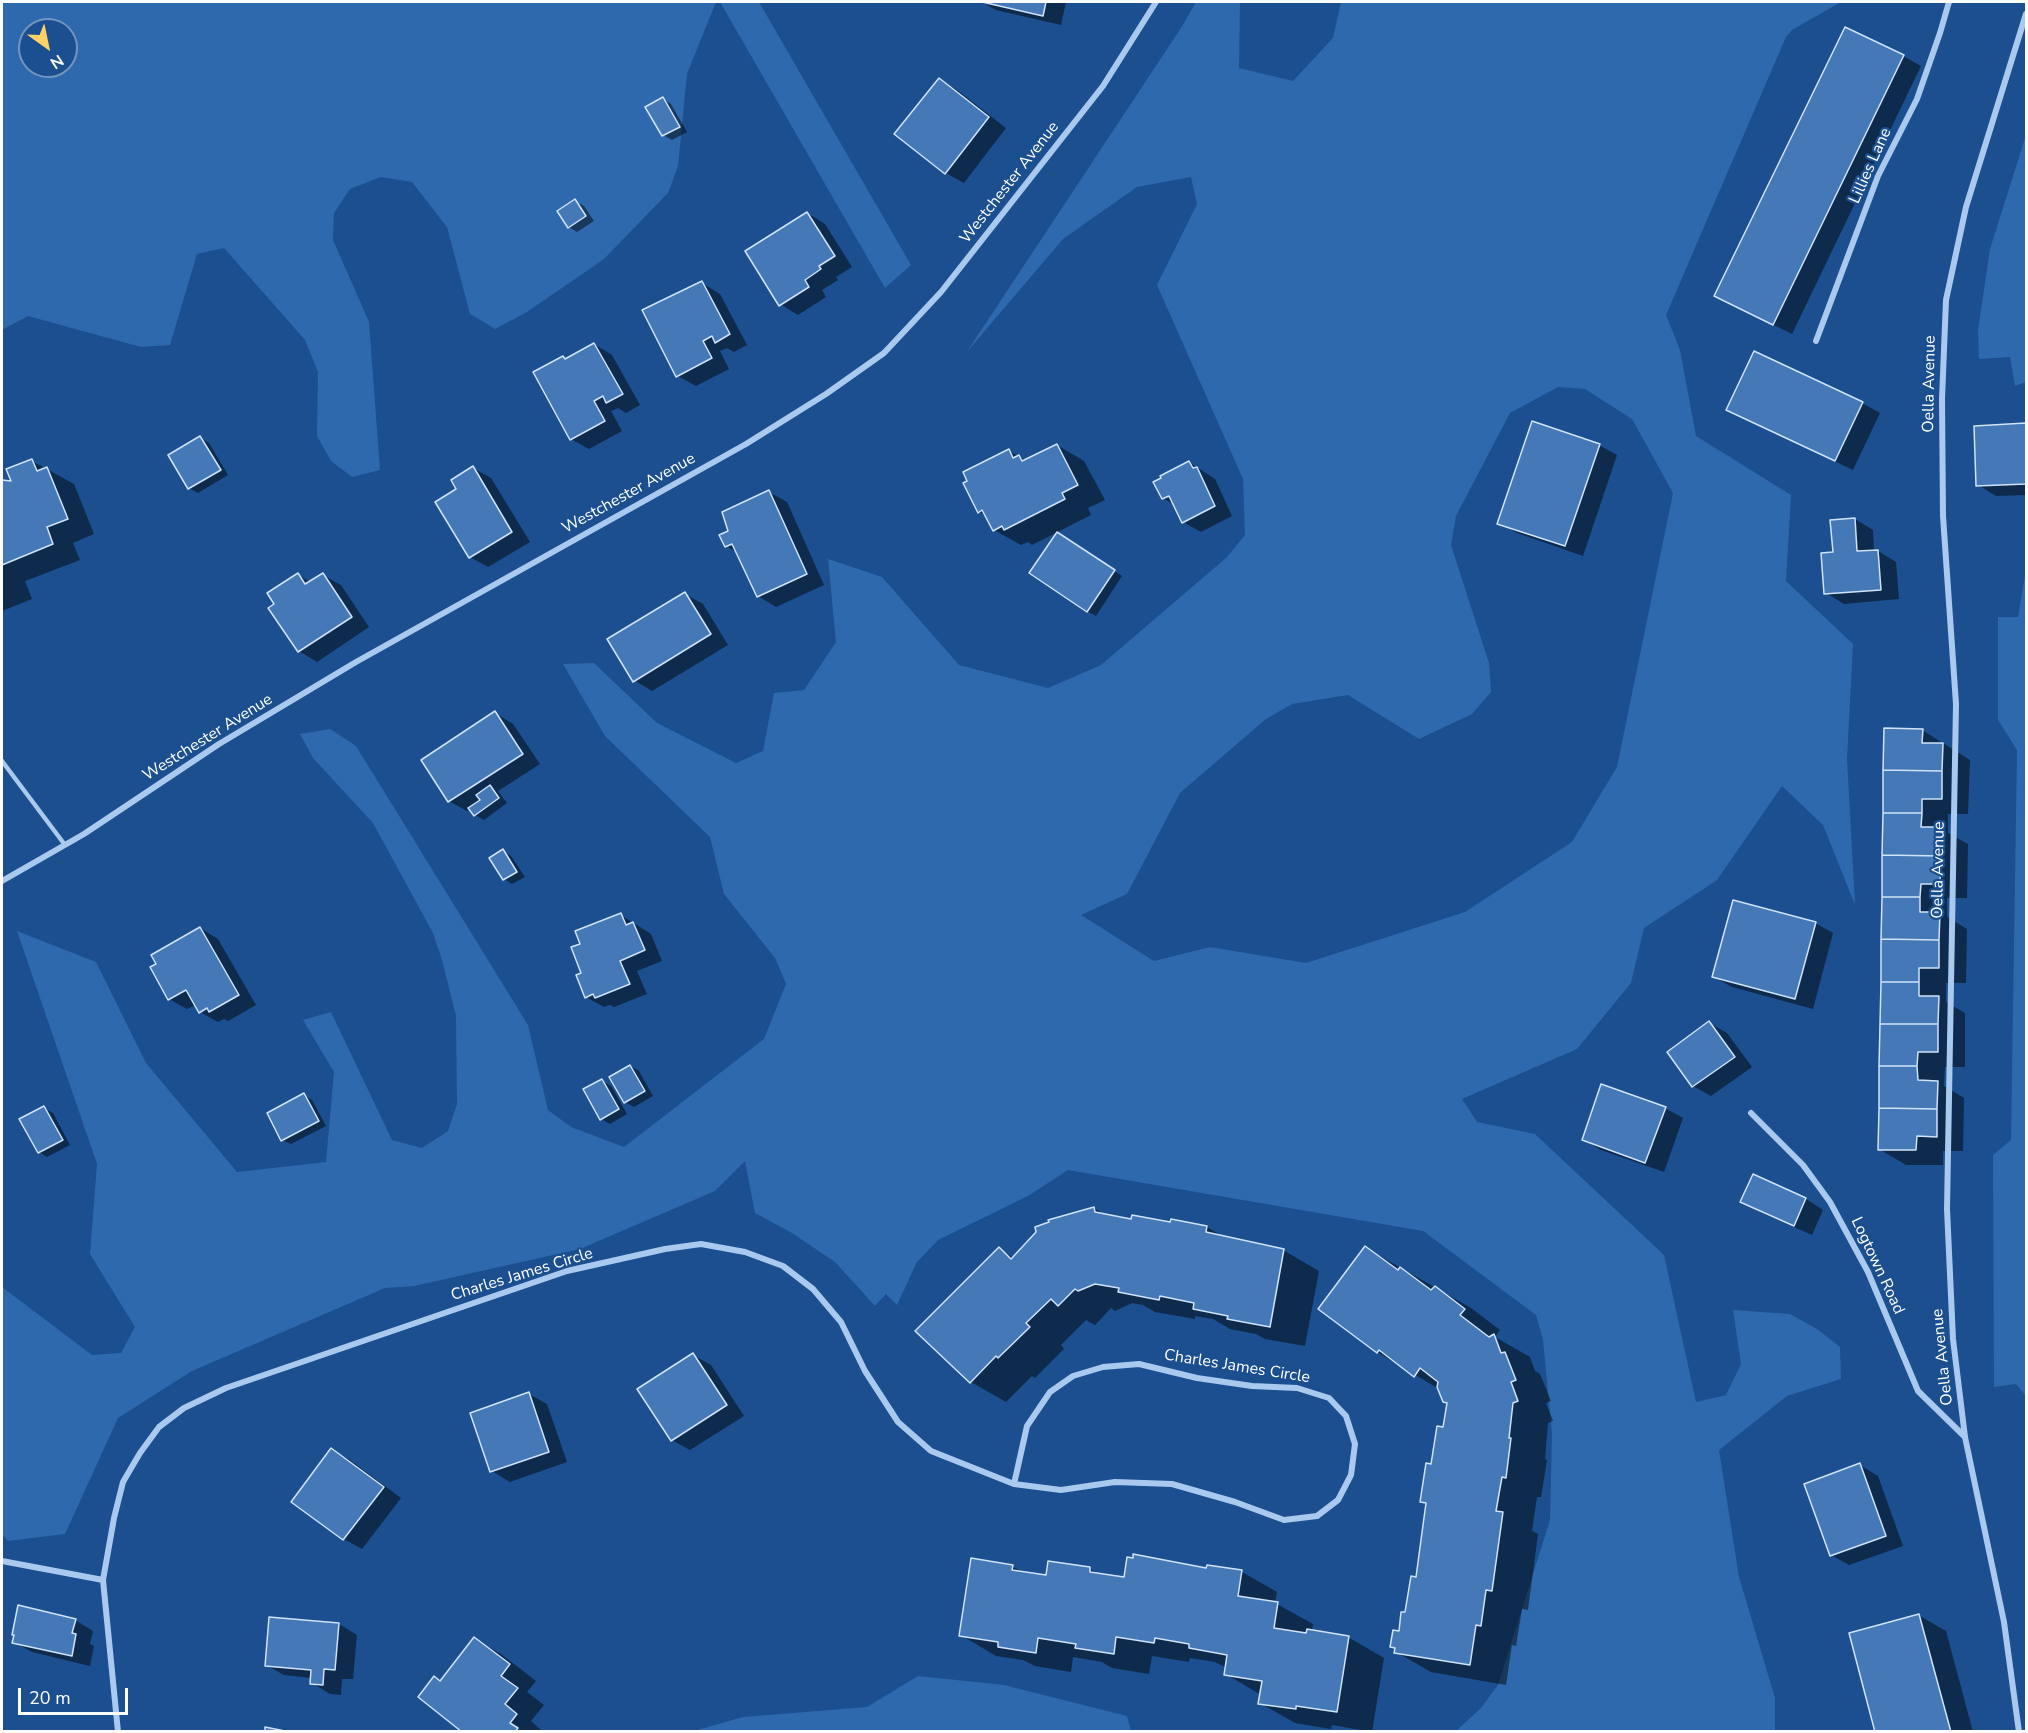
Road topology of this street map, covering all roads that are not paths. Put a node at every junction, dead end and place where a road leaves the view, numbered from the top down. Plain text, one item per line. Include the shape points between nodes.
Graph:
1 (1156, 2) edge
2 (1949, 2) edge
3 (2026, 14) edge
4 (1816, 341) dead end
5 (2, 760) edge
6 (65, 845) junction
7 (2, 881) edge
8 (1751, 1113) dead end
9 (1965, 1437) junction
10 (1014, 1484) junction
11 (2, 1561) edge
12 (103, 1580) junction
13 (118, 1731) edge
14 (2019, 1731) edge

1 - 6 street, Westchester Avenue via 1103,86 941,292 884,353 746,444 356,662 219,744
2 - 4 street, Lillies Lane via 1917,99 1878,176
3 - 9 street, Oella Avenue via 1966,207 1946,300 1943,516 1956,704 1947,1209 1953,1339
5 - 6 lane
6 - 7 street, Westchester Avenue
8 - 9 street, Logtown Road via 1803,1165 1830,1202 1868,1272 1918,1391
9 - 14 street, Oella Avenue via 2004,1622
10 - 10 street, Charles James Circle via 1061,1490 1115,1482 1172,1484 1284,1520 1317,1516 1338,1500 1350,1475 1355,1444 1346,1416 1329,1398 1297,1388 1197,1378 1139,1364 1103,1367 1072,1376 1050,1392 1027,1426
10 - 12 street, Charles James Circle via 930,1451 898,1422 865,1371 841,1322 813,1289 783,1266 745,1252 702,1245 665,1249 567,1271 226,1388 184,1408 159,1427 123,1482
11 - 12 street
12 - 13 street, Charles James Circle

